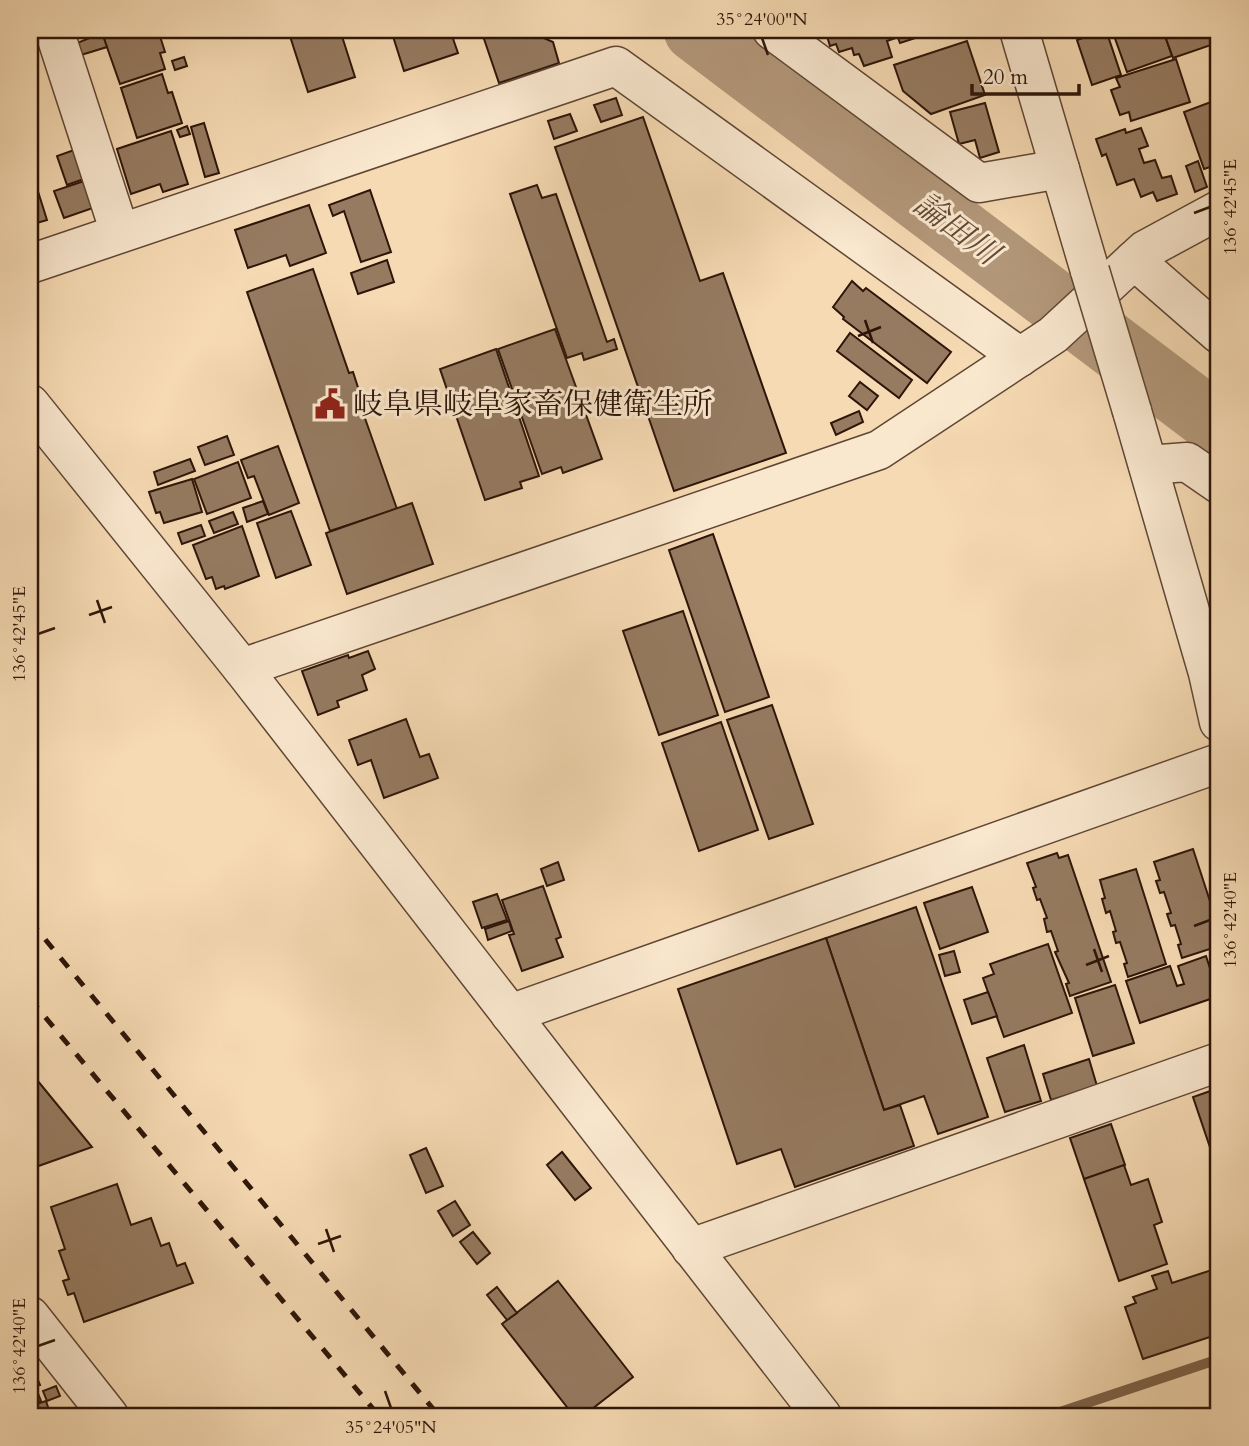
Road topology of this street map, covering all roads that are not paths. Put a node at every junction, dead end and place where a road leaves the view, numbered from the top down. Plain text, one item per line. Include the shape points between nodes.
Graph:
1 (54, 30) edge
2 (772, 30) edge
3 (1019, 30) edge
4 (1060, 169) junction
5 (1219, 210) edge
6 (120, 233) junction
7 (1134, 260) junction
8 (30, 264) edge
9 (1219, 334) edge
10 (1020, 357) junction
11 (30, 404) edge
12 (1147, 465) junction
13 (1219, 484) edge
14 (243, 668) junction
15 (1219, 722) edge
16 (1219, 762) edge
17 (510, 1014) junction
18 (1219, 1062) edge
19 (691, 1248) junction
20 (30, 1316) edge
21 (109, 1416) edge
22 (822, 1416) edge

1 - 6 street
2 - 4 street via 979,183
3 - 4 street
4 - 12 street, bridge
5 - 7 street
6 - 8 street
6 - 10 street via 616,66
7 - 9 street
7 - 10 street via 1053,335
10 - 14 street via 879,450
11 - 14 street
12 - 13 street via 1186,462
12 - 15 street
14 - 17 street
16 - 17 street
17 - 19 street
18 - 19 street
19 - 22 street
20 - 21 street

